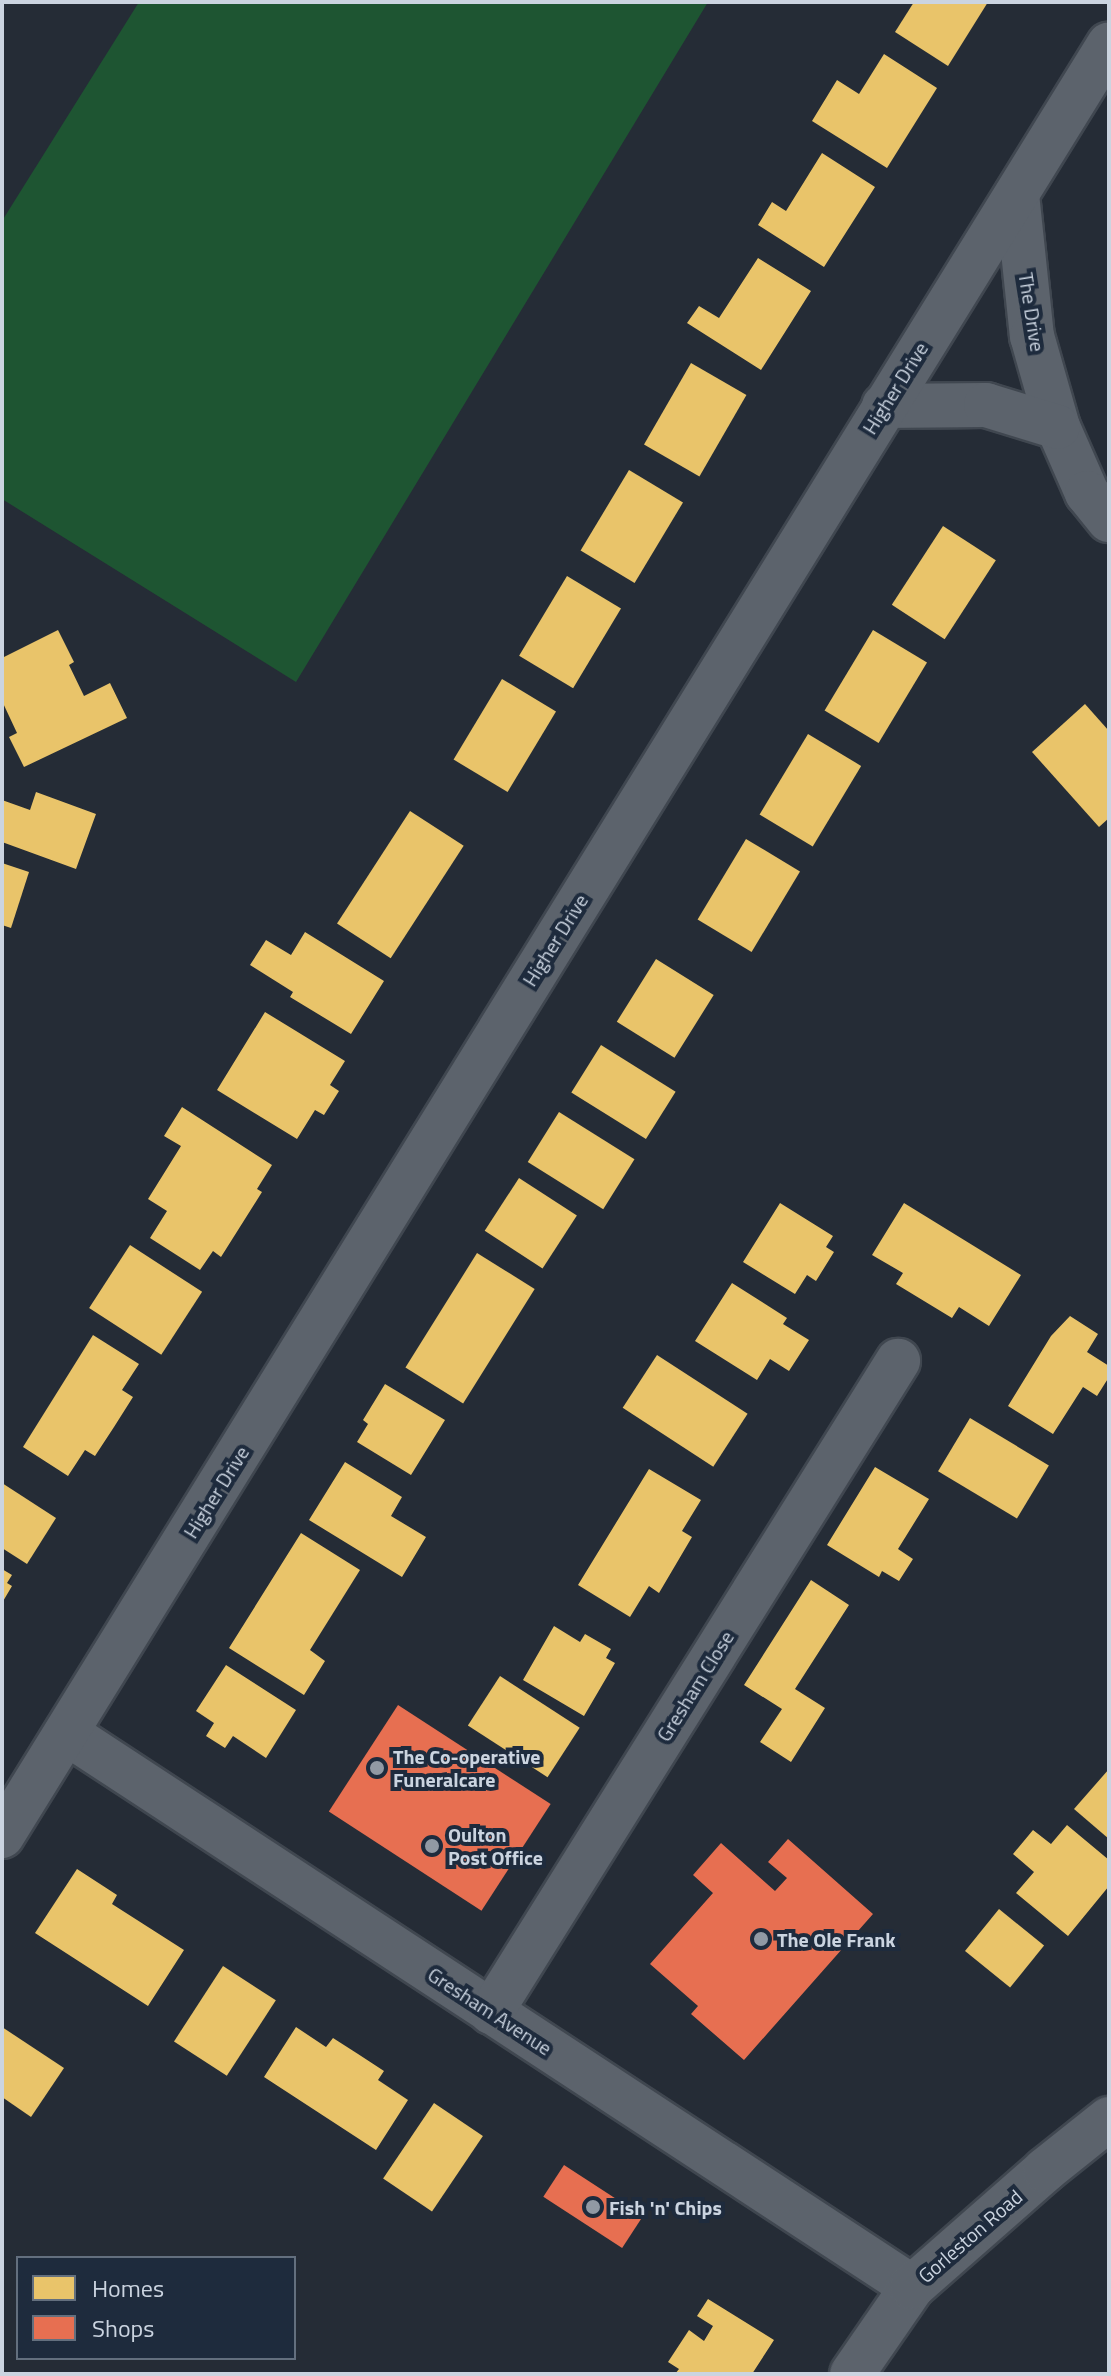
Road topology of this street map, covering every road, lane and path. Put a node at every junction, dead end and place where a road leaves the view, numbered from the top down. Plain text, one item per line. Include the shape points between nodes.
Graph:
1 (1109, 44) edge
2 (1017, 194) junction
3 (884, 406) junction
4 (1058, 427) junction
5 (1109, 520) edge
6 (898, 1361) dead end
7 (68, 1734) junction
8 (2, 1836) edge
9 (491, 2012) junction
10 (1109, 2119) edge
11 (912, 2287) junction
12 (852, 2374) edge

1 - 2 street, Higher Drive
2 - 3 street, Higher Drive
2 - 4 street, The Drive via 1032,336
3 - 4 street via 986,405
3 - 7 street, Higher Drive
4 - 5 street, The Drive via 1087,493
6 - 9 street, Gresham Close
7 - 8 street, Higher Drive
7 - 9 street, Gresham Avenue
9 - 11 street, Gresham Avenue
10 - 11 street, Gorleston Road
11 - 12 street, Gorleston Road

